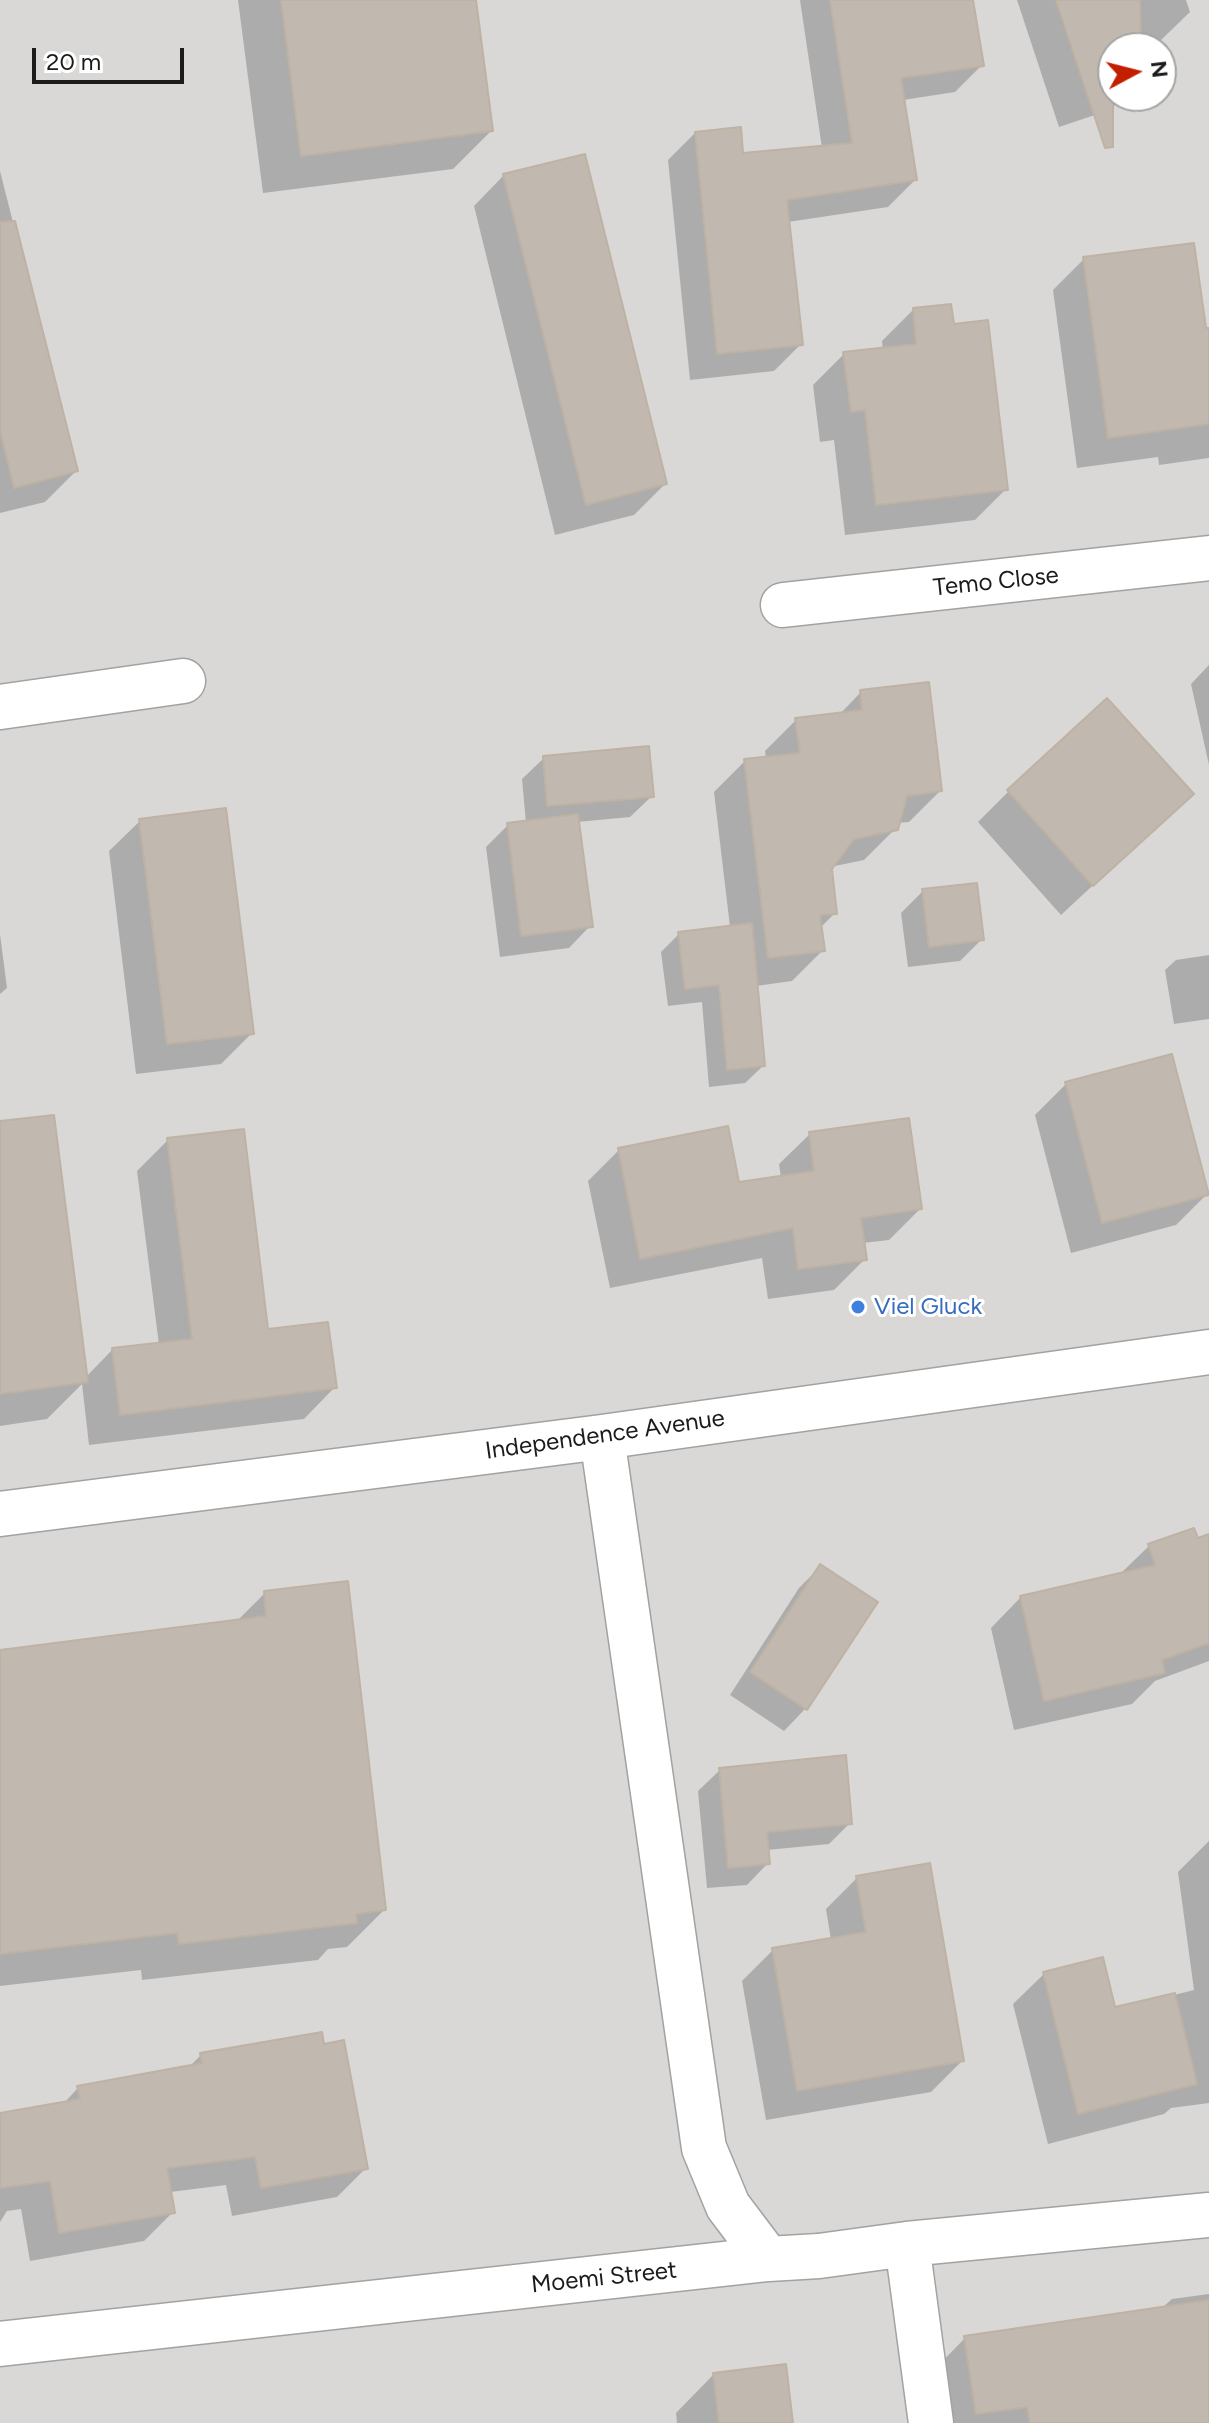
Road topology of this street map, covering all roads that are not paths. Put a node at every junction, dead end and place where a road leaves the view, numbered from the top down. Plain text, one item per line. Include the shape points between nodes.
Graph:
1 (1209, 558) edge
2 (783, 605) dead end
3 (183, 681) dead end
4 (0, 707) edge
5 (1209, 1352) edge
6 (602, 1437) junction
7 (0, 1514) edge
8 (1209, 2215) edge
9 (907, 2244) junction
10 (768, 2259) junction
11 (0, 2344) edge
12 (931, 2423) edge

1 - 2 street, Temo Close
3 - 4 street
5 - 6 street, Independence Avenue
6 - 7 street, Independence Avenue
6 - 10 street via 704,2148 728,2206
8 - 9 street, Moemi Street
9 - 10 street, Moemi Street
9 - 12 street
10 - 11 street, Moemi Street

